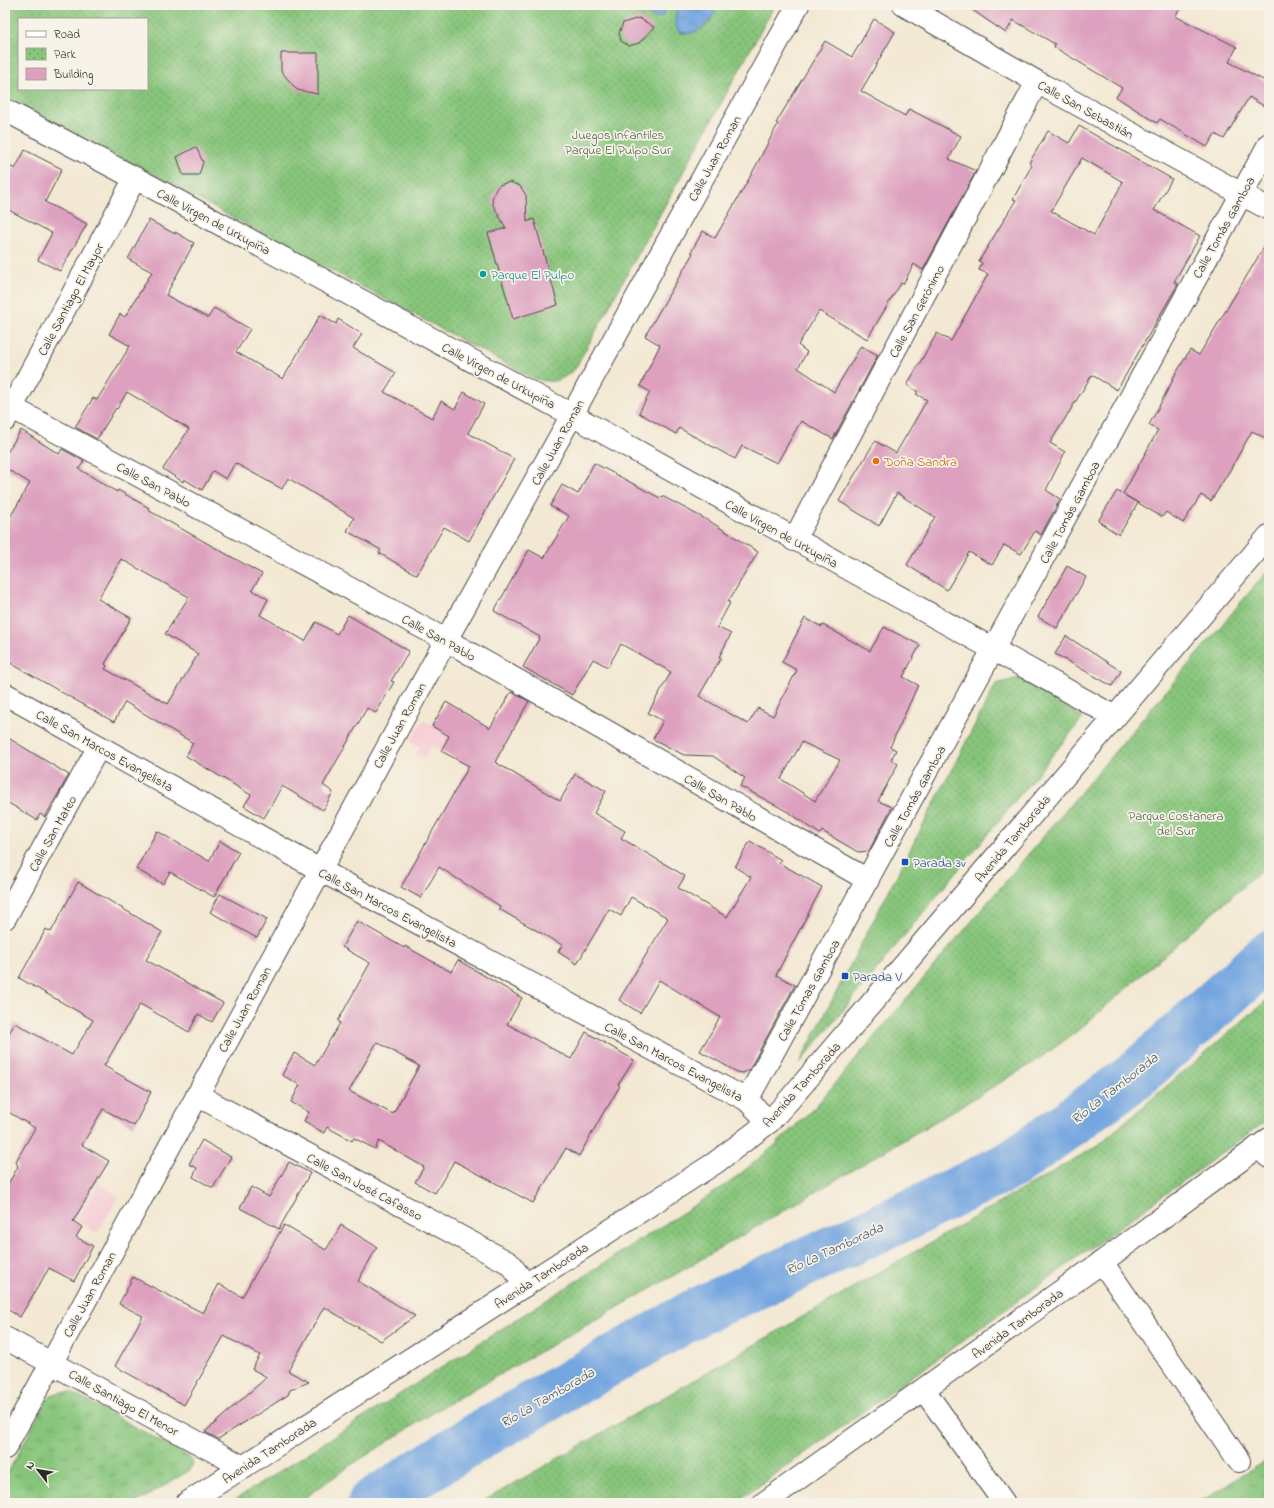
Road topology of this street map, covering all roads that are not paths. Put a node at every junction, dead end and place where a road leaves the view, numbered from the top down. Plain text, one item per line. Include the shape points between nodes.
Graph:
1 (798, 5) edge
2 (904, 5) edge
3 (1037, 82) junction
4 (5, 110) edge
5 (1269, 144) edge
6 (135, 178) junction
7 (1241, 195) junction
8 (1269, 209) edge
9 (7, 411) edge
10 (572, 415) junction
11 (1269, 536) edge
12 (794, 540) junction
13 (446, 640) junction
14 (994, 650) junction
15 (5, 694) edge
16 (1115, 717) junction
17 (98, 748) junction
18 (320, 870) junction
19 (868, 880) junction
20 (5, 918) edge
21 (197, 1096) junction
22 (747, 1100) junction
23 (769, 1122) junction
24 (1265, 1148) edge
25 (1102, 1262) junction
26 (526, 1285) junction
27 (5, 1338) edge
28 (52, 1362) junction
29 (924, 1390) junction
30 (5, 1448) edge
31 (1239, 1461) dead end
32 (243, 1467) junction
33 (188, 1503) edge
34 (764, 1503) edge
35 (1004, 1503) edge

1 - 10 street, Calle Juan Roman
2 - 3 street, Calle San Sebastián
3 - 7 street, Calle San Sebastián
3 - 12 street, Calle San Gerónimo
4 - 6 street, Calle Virgen de Urkupiña
5 - 7 street, Calle Tomás Gamboa
6 - 9 street, Calle Santiago El Mayor
6 - 10 street, Calle Virgen de Urkupiña
7 - 8 street, Calle San Sebastián
7 - 14 street, Calle Tomás Gamboa
9 - 13 street, Calle San Pablo
10 - 12 street, Calle Virgen de Urkupiña
10 - 13 street, Calle Juan Roman
11 - 16 street, Avenida Tamborada
12 - 14 street, Calle Virgen de Urkupiña
13 - 18 street, Calle Juan Roman
13 - 19 street, Calle San Pablo
14 - 16 street, Calle Virgen de Urkupiña
14 - 19 street, Calle Tomás Gamboa
15 - 17 street, Calle San Marcos Evangelista
16 - 23 street, Avenida Tamborada
17 - 18 street, Calle San Marcos Evangelista
17 - 20 street, Calle San Mateo
18 - 21 street, Calle Juan Roman
18 - 22 street, Calle San Marcos Evangelista
19 - 22 street, Calle Tómas Gamboa
21 - 26 street, Calle San José Cafasso via 509,1263
21 - 28 street, Calle Juan Roman
22 - 23 street, Calle San Marcos Evangelista
23 - 26 street, Avenida Tamborada via 715,1163
24 - 25 street, Avenida Tamborada
25 - 29 street, Avenida Tamborada
25 - 31 street
26 - 32 street, Avenida Tamborada
27 - 28 street, Calle Santiago El Menor
28 - 30 street, Calle Juan Roman
28 - 32 street, Calle Santiago El Menor
29 - 34 street, Avenida Tamborada
29 - 35 street
32 - 33 street, Avenida Tamborada

